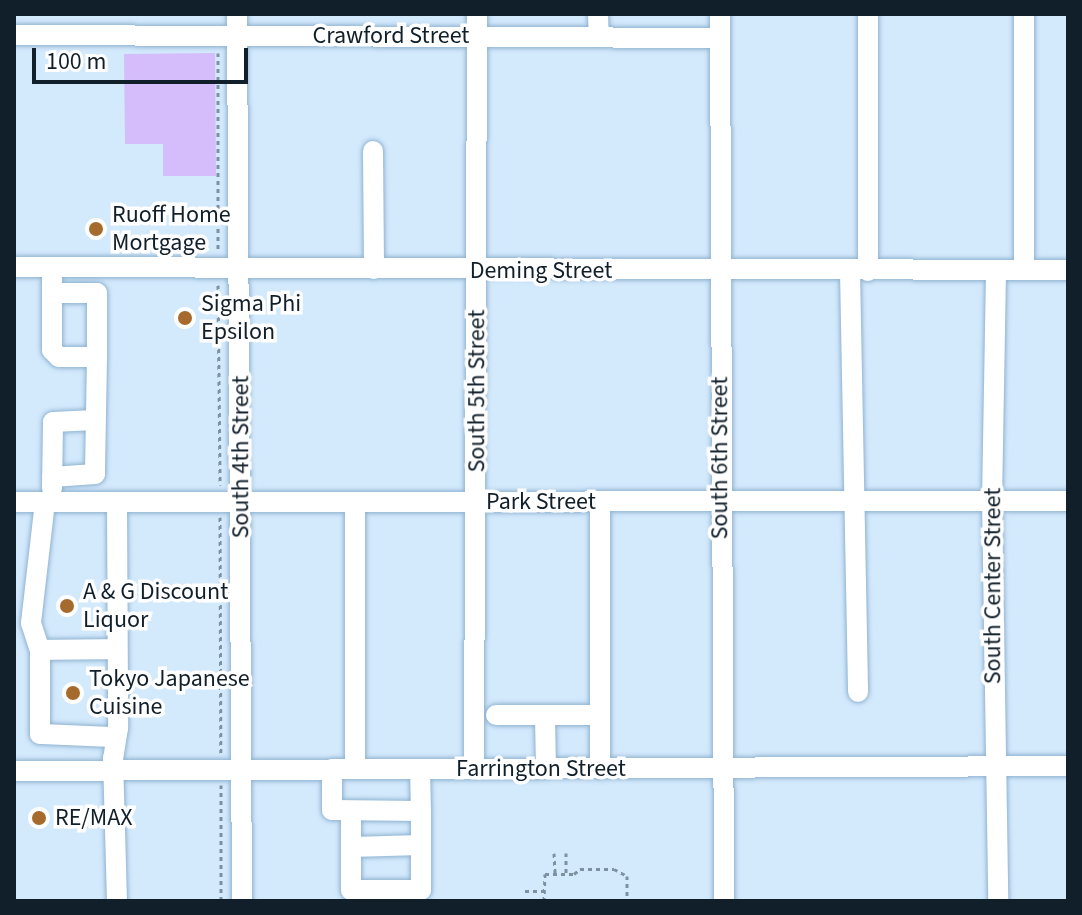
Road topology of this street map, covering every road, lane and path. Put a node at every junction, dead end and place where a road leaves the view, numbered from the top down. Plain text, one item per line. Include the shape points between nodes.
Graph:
1 (34, 14) edge
2 (110, 14) edge
3 (237, 14) edge
4 (477, 14) edge
5 (598, 14) edge
6 (720, 14) edge
7 (868, 14) edge
8 (1024, 14) edge
9 (24, 35) edge
10 (110, 35) junction
11 (228, 36) junction
12 (478, 36) junction
13 (599, 37) junction
14 (720, 38) junction
15 (373, 151) dead end
16 (14, 267) edge
17 (218, 268) junction
18 (240, 268) junction
19 (52, 269) junction
20 (374, 269) junction
21 (1024, 270) junction
22 (1068, 270) edge
23 (477, 271) junction
24 (859, 271) junction
25 (723, 272) junction
26 (996, 272) junction
27 (52, 293) junction
28 (97, 357) junction
29 (95, 420) junction
30 (52, 477) junction
31 (992, 499) junction
32 (853, 501) junction
33 (1068, 501) edge
34 (14, 502) edge
35 (48, 502) junction
36 (117, 502) junction
37 (220, 502) junction
38 (242, 502) junction
39 (355, 502) junction
40 (477, 502) junction
41 (600, 502) junction
42 (718, 502) junction
43 (22, 628) edge
44 (117, 649) junction
45 (40, 650) junction
46 (858, 692) dead end
47 (496, 715) dead end
48 (545, 715) junction
49 (600, 715) junction
50 (113, 737) junction
51 (994, 766) junction
52 (1068, 766) edge
53 (332, 769) junction
54 (355, 769) junction
55 (420, 769) junction
56 (474, 769) junction
57 (546, 769) junction
58 (600, 769) junction
59 (724, 769) junction
60 (113, 770) junction
61 (220, 770) junction
62 (242, 770) junction
63 (14, 771) edge
64 (351, 811) junction
65 (421, 811) junction
66 (421, 845) junction
67 (351, 847) junction
68 (554, 853) dead end
69 (566, 853) dead end
70 (555, 874) junction
71 (566, 874) junction
72 (525, 891) dead end
73 (544, 891) junction
74 (117, 901) edge
75 (221, 901) edge
76 (242, 901) edge
77 (544, 901) edge
78 (627, 901) edge
79 (724, 901) edge
80 (998, 901) edge

1 - 9 street
2 - 10 street
3 - 11 street, South 4th Street
4 - 12 street, South 5th Street
5 - 13 street
6 - 14 street, South 6th Street
7 - 24 street
8 - 21 street
9 - 10 street, Crawford Street
10 - 11 street, Crawford Street
11 - 12 street, Crawford Street
11 - 17 path
11 - 18 street, South 4th Street
12 - 13 street, Crawford Street
12 - 23 street, South 5th Street
13 - 14 street, Crawford Street
14 - 25 street, South 6th Street
15 - 20 street
16 - 19 street, Deming Street
17 - 18 street, Deming Street
17 - 19 street, Deming Street
17 - 37 path
18 - 20 street, Deming Street
18 - 38 street, South 4th Street
19 - 27 street
20 - 23 street, Deming Street
21 - 22 street, Deming Street
21 - 26 street, Deming Street
23 - 25 street, Deming Street
23 - 40 street, South 5th Street
24 - 25 street, Deming Street
24 - 26 street, Deming Street
24 - 32 street
25 - 42 street, South 6th Street
26 - 31 street, South Center Street
27 - 28 street via 52,350 59,357
27 - 28 street via 97,293
28 - 29 street
29 - 30 street via 53,422
29 - 30 street via 95,474
30 - 35 street
31 - 32 street, Park Street
31 - 33 street, Park Street
31 - 51 street, South Center Street
32 - 42 street, Park Street
32 - 46 street
34 - 35 street, Park Street
35 - 36 street, Park Street
35 - 43 street
36 - 37 street, Park Street
36 - 44 street
37 - 38 street, Park Street
37 - 61 path
38 - 39 street, Park Street
38 - 62 street, South 4th Street
39 - 40 street, Park Street
39 - 54 street
40 - 41 street, Park Street
40 - 56 street, South 5th Street
41 - 42 street, Park Street
41 - 49 street
42 - 59 street, South 6th Street
43 - 45 street
44 - 45 street
44 - 50 street via 118,728
45 - 50 street via 40,734
47 - 48 street
48 - 49 street
48 - 57 street
49 - 58 street
50 - 60 street
51 - 52 street, Farrington Street
51 - 59 street, Farrington Street
51 - 80 street, South Center Street
53 - 54 street, Farrington Street
53 - 62 street, Farrington Street
53 - 64 street via 332,810
54 - 55 street, Farrington Street
55 - 56 street, Farrington Street
55 - 65 street
56 - 57 street, Farrington Street
57 - 58 street, Farrington Street
58 - 59 street, Farrington Street
59 - 79 street, South 6th Street
60 - 61 street, Farrington Street
60 - 63 street, Farrington Street
60 - 74 street
61 - 62 street, Farrington Street
61 - 75 path
62 - 76 street, South 4th Street
64 - 65 street
64 - 67 street
65 - 66 street
66 - 67 street
66 - 67 street via 421,890 351,890
68 - 70 path
69 - 71 path
70 - 71 path
70 - 73 path via 545,874
71 - 78 path via 614,869 627,876
72 - 73 path
73 - 77 path

